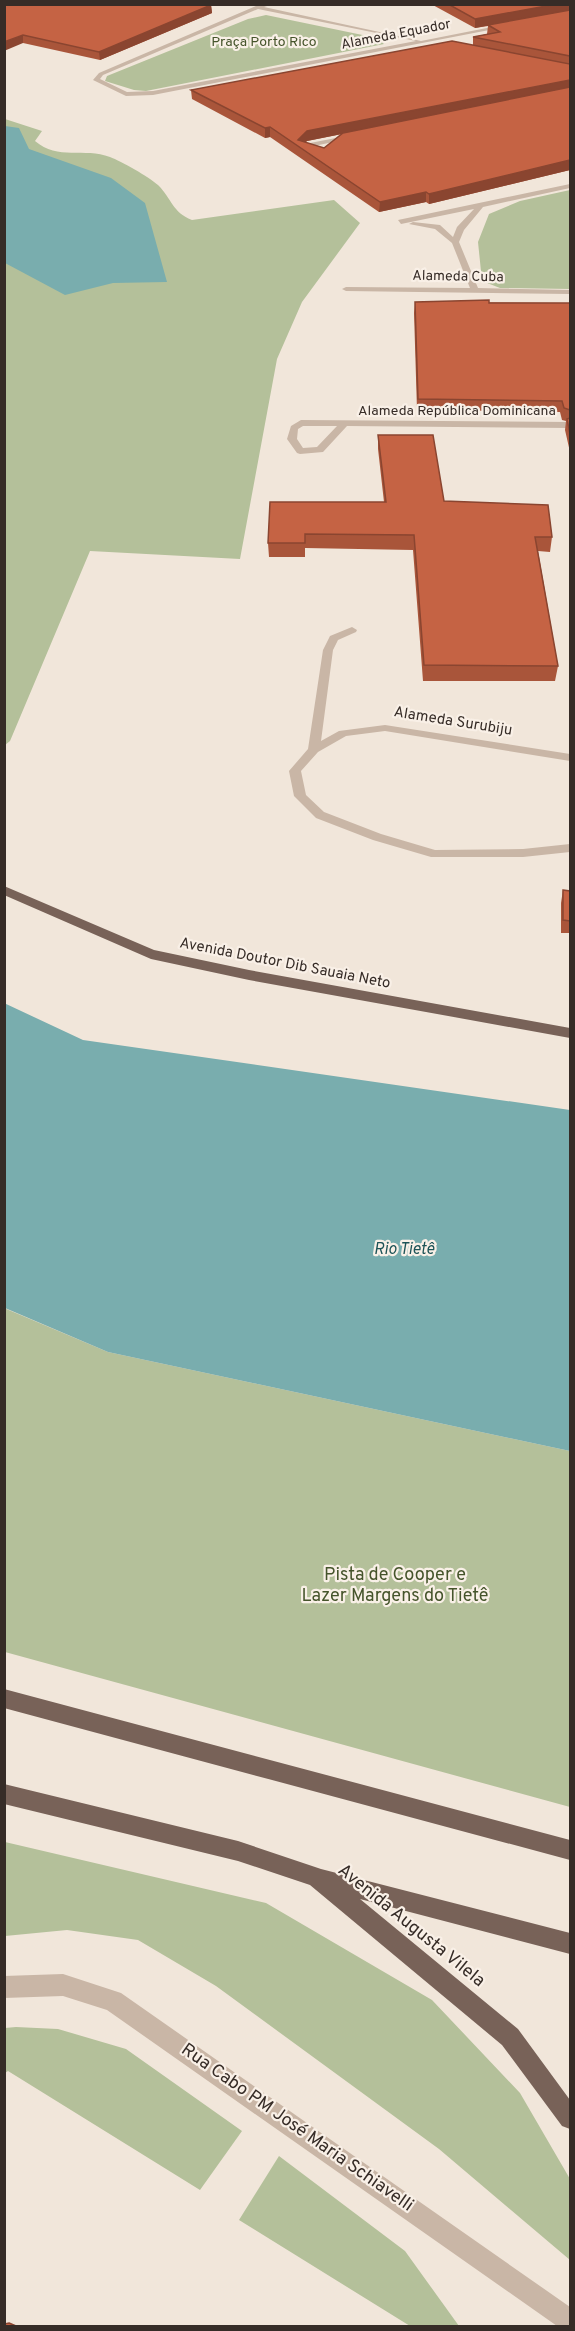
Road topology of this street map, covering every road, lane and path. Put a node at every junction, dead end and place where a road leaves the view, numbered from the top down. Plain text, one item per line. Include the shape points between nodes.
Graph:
1 (245, 4) edge
2 (270, 4) edge
3 (258, 7) junction
4 (515, 25) edge
5 (427, 42) junction
6 (450, 46) edge
7 (362, 135) edge
8 (339, 140) junction
9 (570, 186) edge
10 (479, 207) junction
11 (455, 242) junction
12 (346, 289) dead end
13 (475, 290) junction
14 (570, 292) edge
15 (344, 424) junction
16 (570, 425) edge
17 (352, 630) dead end
18 (314, 750) junction
19 (570, 758) edge
20 (570, 848) edge
21 (4, 890) edge
22 (570, 1033) edge
23 (4, 1698) edge
24 (4, 1794) edge
25 (570, 1850) edge
26 (316, 1877) junction
27 (570, 1943) edge
28 (4, 1987) edge
29 (570, 2118) edge
30 (570, 2321) edge

1 - 3 street
2 - 3 street
3 - 5 street
3 - 5 street, Alameda Equador via 101,74 97,78 99,84 137,94
4 - 5 street, Alameda Equador
5 - 6 street
7 - 8 street
8 - 8 street via 325,152 303,150 307,146
9 - 10 street
10 - 11 street via 460,229
10 - 11 street via 401,222 437,227
11 - 13 street
12 - 13 street, Alameda Cuba
13 - 14 street, Alameda Cuba
15 - 15 street, Alameda República Dominicana via 301,423 294,428 292,439 300,451 320,450
15 - 16 street, Alameda República Dominicana
17 - 18 street via 334,638 328,650
18 - 19 street, Alameda Surubiju via 343,733 385,728
18 - 20 street, Alameda Surubiju via 295,771 300,796 320,815 376,837 435,854
21 - 22 main road, Avenida Doutor Dib Sauaia Neto via 151,954
23 - 25 main road
24 - 26 main road, Avenida Augusta Vilela via 238,1851
26 - 27 main road
26 - 29 main road, Avenida Augusta Vilela via 510,2037
28 - 30 street, Rua Cabo PM José Maria Schiavelli via 63,1985 113,2001

